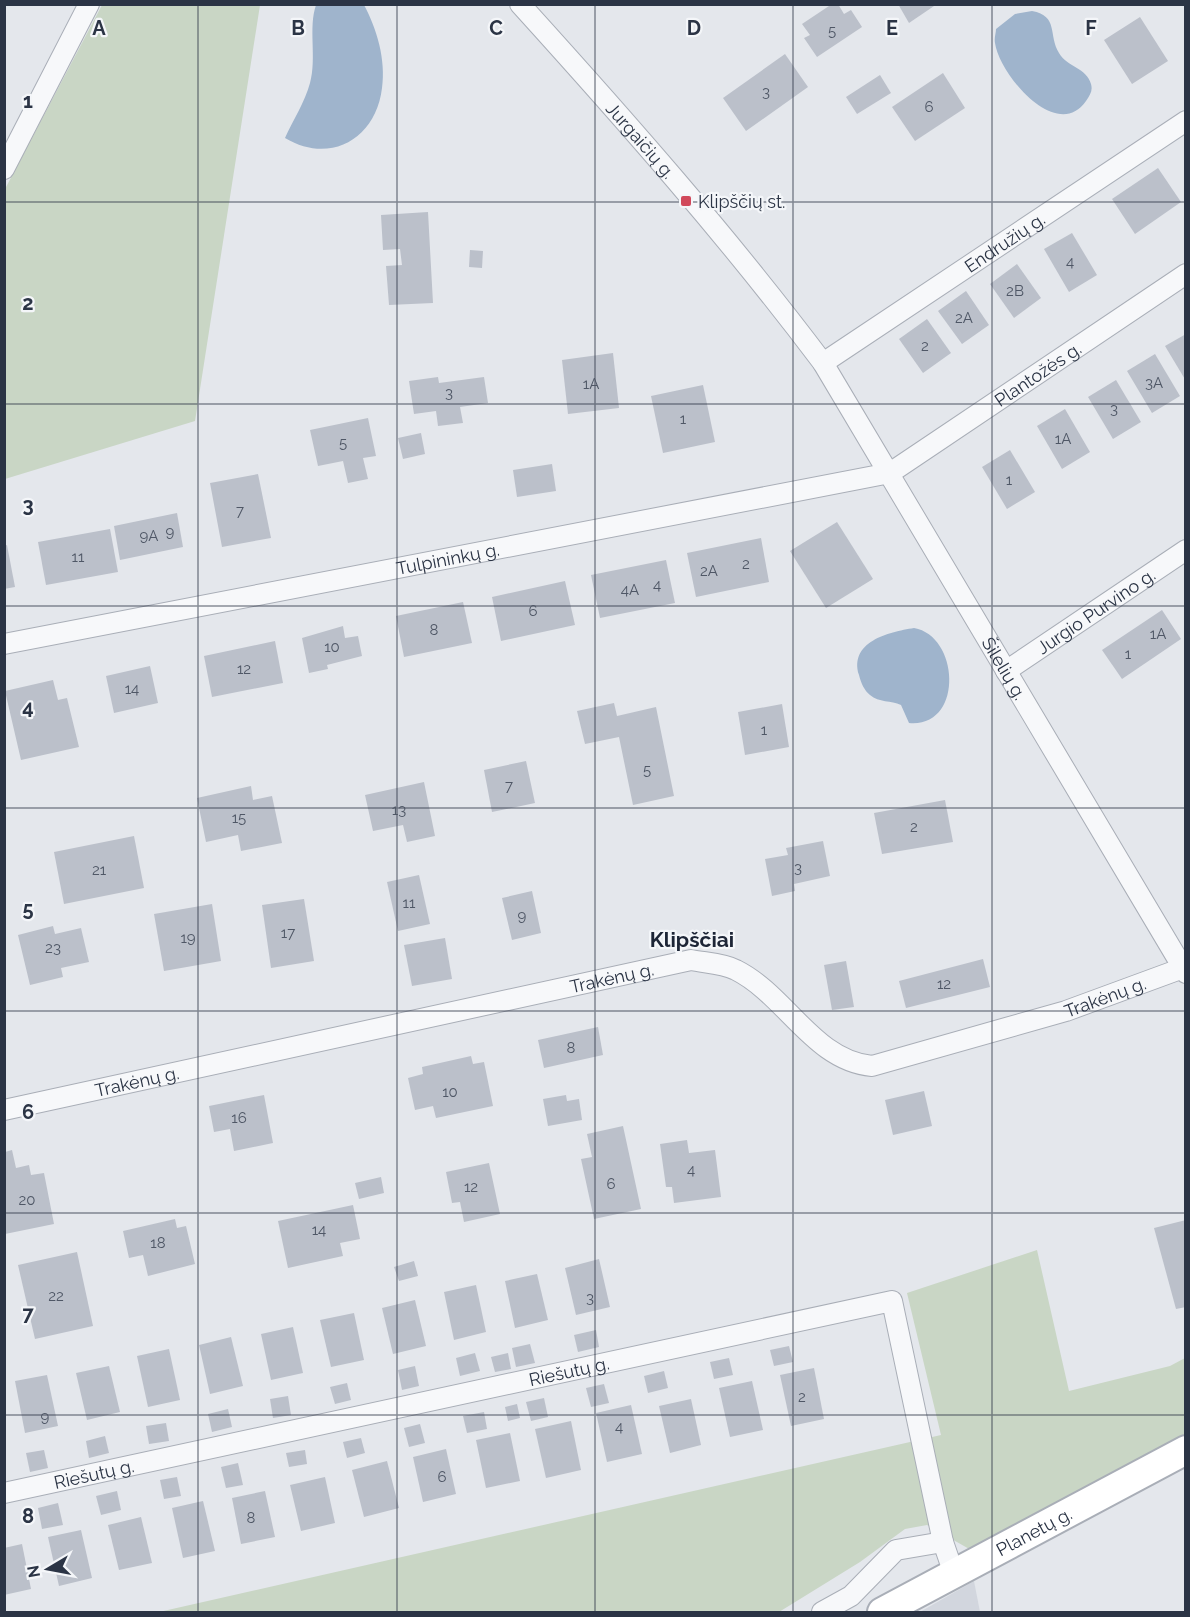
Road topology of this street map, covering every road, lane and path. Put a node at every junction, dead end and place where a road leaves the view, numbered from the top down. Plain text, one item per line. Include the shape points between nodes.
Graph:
1 (89, 4) edge
2 (520, 4) edge
3 (1185, 121) edge
4 (4, 168) edge
5 (1185, 274) edge
6 (823, 363) junction
7 (890, 473) junction
8 (1185, 550) edge
9 (4, 644) edge
10 (1006, 671) junction
11 (1184, 970) edge
12 (4, 1110) edge
13 (1185, 1450) edge
14 (4, 1493) edge
15 (943, 1542) junction
16 (954, 1574) junction
17 (822, 1612) edge
18 (882, 1612) edge

1 - 4 street
2 - 6 street, Jurgaičių g. via 746,262
3 - 6 street, Endružių g.
5 - 7 street, Plantožės g.
6 - 7 street, Šilelių g.
7 - 9 street, Tulpininkų g.
7 - 10 street, Šilelių g.
8 - 10 street, Jurgio Purvino g.
10 - 11 street, Šilelių g.
11 - 12 street, Trakėnų g. via 1066,1011 872,1066 854,1064 832,1054 770,992 735,969 691,960
13 - 16 main road, Planetų g.
14 - 15 street, Riešutų g. via 892,1300
15 - 16 street
15 - 17 street via 896,1550 851,1596
16 - 18 main road, Planetų g.

